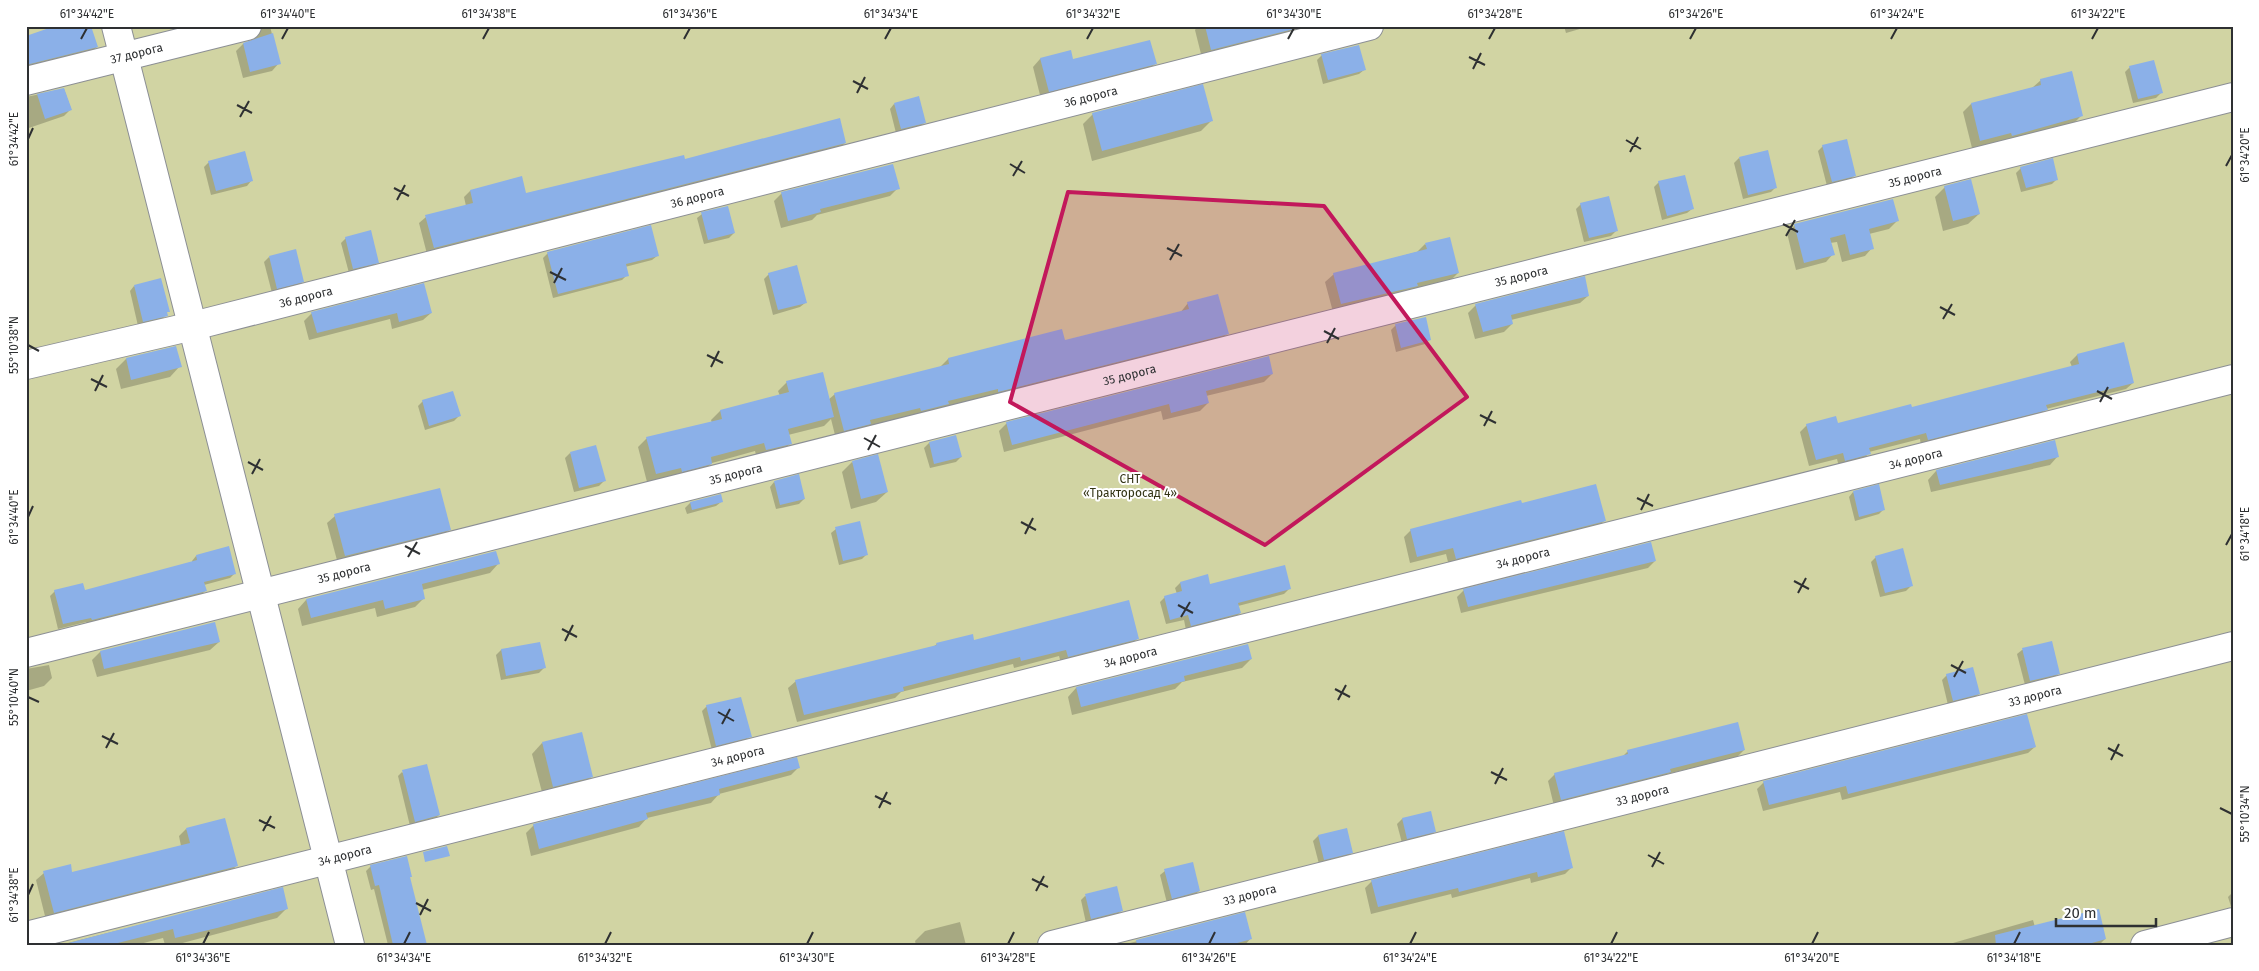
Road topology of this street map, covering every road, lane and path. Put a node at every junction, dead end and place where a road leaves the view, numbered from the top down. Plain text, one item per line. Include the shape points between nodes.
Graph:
1 (116, 26) edge
2 (247, 26) edge
3 (1369, 26) edge
4 (124, 57) junction
5 (26, 81) edge
6 (2233, 97) edge
7 (193, 326) junction
8 (26, 365) edge
9 (2233, 378) edge
10 (261, 594) junction
11 (2233, 646) edge
12 (26, 653) edge
13 (329, 860) junction
14 (2233, 922) edge
15 (26, 936) edge
16 (350, 945) edge
17 (1052, 945) edge
18 (2145, 945) edge

1 - 4 street
2 - 4 street, 37 дорога
3 - 7 street, 36 дорога
4 - 5 street, 37 дорога
4 - 7 street
6 - 10 street, 35 дорога
7 - 8 street, 36 дорога
7 - 10 street
9 - 13 street, 34 дорога
10 - 12 street, 35 дорога
10 - 13 street
11 - 17 street, 33 дорога
13 - 15 street, 34 дорога
13 - 16 street
14 - 18 street

